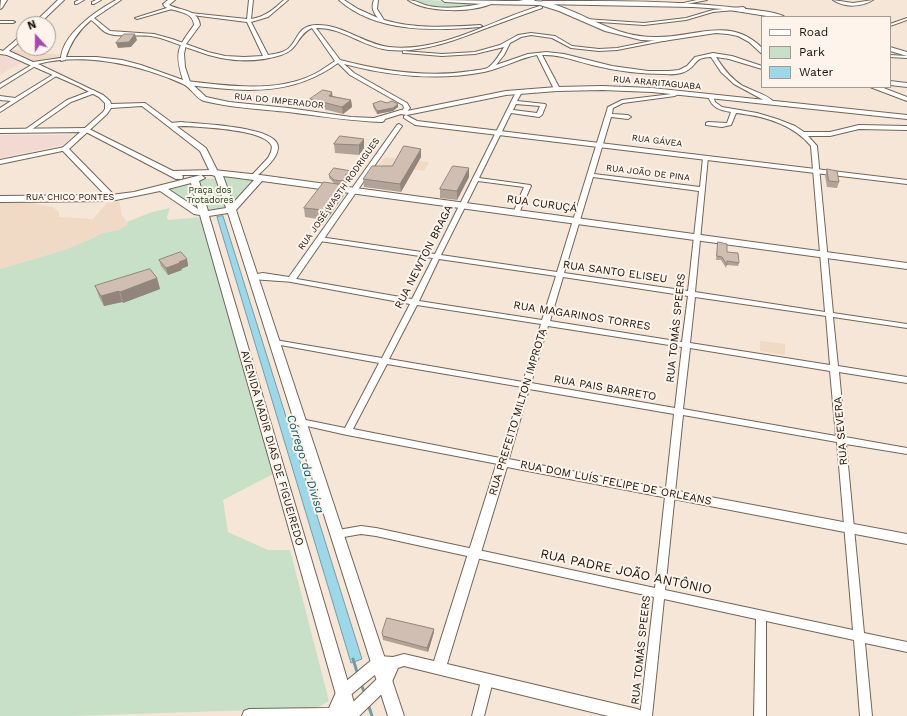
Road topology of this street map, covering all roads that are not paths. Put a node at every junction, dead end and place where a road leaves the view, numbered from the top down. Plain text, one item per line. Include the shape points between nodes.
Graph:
1 (4, 0) edge
2 (61, 0) edge
3 (82, 0) edge
4 (99, 0) edge
5 (119, 0) edge
6 (172, 0) edge
7 (251, 0) edge
8 (286, 0) edge
9 (341, 0) edge
10 (376, 0) edge
11 (410, 0) edge
12 (445, 0) edge
13 (827, 0) edge
14 (870, 0) edge
15 (523, 1) edge
16 (708, 1) edge
17 (837, 1) edge
18 (532, 2) edge
19 (564, 2) edge
20 (76, 3) dead end
21 (93, 3) dead end
22 (491, 3) junction
23 (542, 5) junction
24 (0, 7) edge
25 (170, 8) junction
26 (719, 8) junction
27 (560, 9) junction
28 (192, 14) junction
29 (44, 16) edge
30 (776, 16) edge
31 (90, 18) junction
32 (137, 18) dead end
33 (907, 18) edge
34 (249, 20) junction
35 (585, 20) junction
36 (384, 21) junction
37 (0, 22) edge
38 (13, 22) dead end
39 (491, 25) junction
40 (891, 25) edge
41 (312, 27) junction
42 (666, 39) junction
43 (16, 41) edge
44 (508, 43) junction
45 (183, 44) junction
46 (571, 47) junction
47 (386, 48) junction
48 (891, 49) edge
49 (197, 50) junction
50 (761, 51) edge
51 (3, 52) edge
52 (181, 53) junction
53 (539, 54) junction
54 (907, 54) edge
55 (713, 56) junction
56 (891, 56) edge
57 (266, 57) junction
58 (907, 57) edge
59 (63, 60) junction
60 (338, 61) junction
61 (592, 63) junction
62 (33, 64) junction
63 (491, 68) junction
64 (761, 68) edge
65 (56, 75) junction
66 (188, 82) junction
67 (891, 83) edge
68 (907, 85) edge
69 (0, 86) edge
70 (877, 88) edge
71 (558, 89) junction
72 (93, 92) junction
73 (519, 92) junction
74 (677, 93) junction
75 (711, 96) junction
76 (0, 98) edge
77 (907, 99) edge
78 (15, 100) junction
79 (514, 102) junction
80 (771, 102) junction
81 (108, 106) junction
82 (0, 110) edge
83 (510, 111) junction
84 (734, 112) junction
85 (608, 115) junction
86 (401, 116) junction
87 (907, 116) edge
88 (628, 117) dead end
89 (414, 123) junction
90 (708, 124) dead end
91 (171, 125) junction
92 (906, 129) edge
93 (26, 130) junction
94 (87, 130) junction
95 (0, 131) edge
96 (499, 133) junction
97 (803, 134) junction
98 (830, 134) junction
99 (600, 145) junction
100 (814, 146) junction
101 (65, 149) junction
102 (706, 158) junction
103 (0, 162) edge
104 (816, 171) junction
105 (217, 173) junction
106 (174, 174) junction
107 (233, 174) joint
108 (591, 175) junction
109 (256, 178) junction
110 (194, 179) junction
111 (476, 179) junction
112 (907, 182) edge
113 (179, 183) junction
114 (162, 188) junction
115 (702, 190) junction
116 (354, 191) junction
117 (113, 198) junction
118 (0, 199) edge
119 (463, 206) junction
120 (231, 210) junction
121 (516, 213) junction
122 (206, 214) junction
123 (576, 221) junction
124 (698, 237) junction
125 (320, 239) junction
126 (824, 255) junction
127 (437, 256) junction
128 (907, 266) edge
129 (560, 275) junction
130 (254, 277) junction
131 (291, 280) junction
132 (692, 294) junction
133 (414, 302) junction
134 (830, 315) junction
135 (546, 322) junction
136 (907, 326) edge
137 (275, 342) junction
138 (686, 345) junction
139 (384, 362) junction
140 (836, 369) junction
141 (907, 380) edge
142 (527, 386) junction
143 (679, 413) junction
144 (301, 422) junction
145 (347, 432) junction
146 (842, 440) junction
147 (907, 451) edge
148 (503, 462) junction
149 (670, 494) junction
150 (850, 528) junction
151 (338, 534) junction
152 (907, 539) edge
153 (475, 554) junction
154 (659, 593) junction
155 (761, 616) junction
156 (860, 638) junction
157 (907, 647) edge
158 (386, 663) junction
159 (439, 668) junction
160 (385, 681) junction
161 (487, 681) junction
162 (344, 693) junction
163 (345, 715) edge
164 (249, 716) edge
165 (255, 716) edge
166 (396, 716) edge
167 (478, 716) edge
168 (637, 716) edge
169 (646, 716) edge
170 (760, 716) edge
171 (866, 716) edge

1 - 24 street
2 - 29 street
3 - 20 street
4 - 21 street
5 - 31 street
6 - 25 street via 166,4
7 - 34 street
8 - 34 street via 264,17
9 - 36 street via 362,14
10 - 36 street via 374,10
11 - 22 street via 425,6 452,9
12 - 22 main road
13 - 17 street
14 - 17 street via 853,5
15 - 18 main road
15 - 22 main road
16 - 19 street via 681,4
16 - 26 street
18 - 23 main road
19 - 23 street
19 - 27 main road
23 - 27 main road
23 - 39 street
25 - 28 street
25 - 32 street
26 - 30 street via 743,8
26 - 35 street via 686,19 644,24
27 - 35 main road
28 - 34 street
28 - 45 street via 197,25
31 - 45 street via 106,31 153,35
31 - 59 street via 71,39
33 - 40 street
34 - 57 street
35 - 42 main road via 626,36
36 - 39 street via 436,28
37 - 38 street
39 - 47 street via 437,45
41 - 47 street via 336,29
41 - 57 street via 302,30 286,52
41 - 60 street
42 - 46 street via 608,50
42 - 50 main road via 728,32 750,39
43 - 51 street
44 - 46 street via 520,36 542,35 557,38
44 - 47 street via 483,52 454,55 415,54
44 - 63 street
45 - 49 street
45 - 52 street
46 - 61 street
48 - 54 street
49 - 52 street
49 - 57 street via 229,58
51 - 62 street
52 - 66 street via 182,67
53 - 61 street via 555,54
53 - 63 street
53 - 71 street
55 - 61 street via 696,59 687,68 669,73 626,70
55 - 64 street via 730,57
55 - 80 street via 724,73 734,82
56 - 58 street
59 - 62 street, RUA DO IMPERADOR
59 - 66 street, RUA DO IMPERADOR via 127,63
60 - 63 street via 372,70 420,75 452,74
60 - 66 street via 319,76 289,85 257,88
60 - 86 street via 359,79 402,103
62 - 65 street
62 - 69 street
65 - 72 street
65 - 78 street
66 - 86 street, RUA DO IMPERADOR via 204,99 219,103 350,119
67 - 68 street
70 - 77 main road
71 - 73 street, RUA ARARITAGUABA
71 - 74 street, RUA ARARITAGUABA via 630,88
72 - 81 street via 105,99
72 - 93 street via 69,101
73 - 79 street, RUA NEWTON BRAGA
73 - 86 street, RUA ARARITAGUABA
74 - 75 street, RUA ARARITAGUABA
74 - 85 street via 617,103 610,107
75 - 80 street, RUA ARARITAGUABA
75 - 84 street via 716,105
76 - 78 street
78 - 82 street
79 - 83 street, RUA NEWTON BRAGA
79 - 83 street via 543,105 539,115
80 - 87 street, RUA ARARITAGUABA
81 - 91 street via 143,104
81 - 94 street
83 - 96 street, RUA NEWTON BRAGA
84 - 90 street via 729,124
84 - 97 street via 772,119
85 - 88 street
85 - 99 street, RUA PREFEITO MILTON IMPROTA
86 - 89 street
86 - 89 street via 405,124
86 - 116 street, RUA JOSÉ WASTH RODRIGUES
89 - 96 street, RUA GÁVEA
91 - 105 street via 203,150
91 - 109 street via 245,131 269,138 275,144 274,154
92 - 98 street via 859,127
93 - 94 main road
93 - 95 main road
94 - 101 street
94 - 106 main road
96 - 99 street, RUA GÁVEA
96 - 111 street, RUA NEWTON BRAGA
97 - 98 street
97 - 100 street
98 - 100 street
99 - 102 street, RUA GÁVEA
99 - 108 street, RUA PREFEITO MILTON IMPROTA
100 - 104 street, RUA SEVERA
101 - 103 street
101 - 117 street
102 - 104 street, RUA GÁVEA
102 - 115 street, RUA TOMÁS SPEERS
104 - 112 street, RUA GÁVEA
104 - 126 street, RUA SEVERA
105 - 106 main road
105 - 107 main road, RUA CHICO PONTES
105 - 110 main road, RUA CHICO PONTES
105 - 120 main road
106 - 113 main road via 180,179
107 - 109 main road, RUA CURUÇÁ
108 - 115 street, RUA JOÃO DE PINA
108 - 123 street, RUA PREFEITO MILTON IMPROTA
109 - 116 main road, RUA CURUÇÁ
109 - 120 main road
110 - 113 main road, RUA CHICO PONTES
110 - 122 main road, AVENIDA NADIR DIAS DE FIGUEIREDO
111 - 119 street, RUA NEWTON BRAGA
111 - 121 street via 528,186
113 - 114 main road, RUA CHICO PONTES
114 - 117 main road, RUA CHICO PONTES
114 - 122 main road via 197,212
115 - 124 street, RUA TOMÁS SPEERS
116 - 119 main road, RUA CURUÇÁ
116 - 125 street, RUA JOSÉ WASTH RODRIGUES
117 - 118 main road, RUA CHICO PONTES
119 - 121 main road, RUA CURUÇÁ
119 - 127 street, RUA NEWTON BRAGA
120 - 122 main road
120 - 130 main road
121 - 123 main road, RUA CURUÇÁ
122 - 162 main road, AVENIDA NADIR DIAS DE FIGUEIREDO
123 - 124 main road, RUA CURUÇÁ
123 - 129 street, RUA PREFEITO MILTON IMPROTA
124 - 126 main road, RUA CURUÇÁ
124 - 132 street, RUA TOMÁS SPEERS
125 - 127 street, RUA SANTO ELISEU
125 - 131 street, RUA JOSÉ WASTH RODRIGUES
126 - 128 main road, RUA CURUÇÁ
126 - 134 street, RUA SEVERA
127 - 129 street, RUA SANTO ELISEU
127 - 133 street, RUA NEWTON BRAGA
129 - 132 street, RUA SANTO ELISEU
129 - 135 street, RUA PREFEITO MILTON IMPROTA
130 - 131 street, RUA MAGARINOS TORRES
130 - 137 main road
131 - 133 street, RUA MAGARINOS TORRES
132 - 134 street, RUA SANTO ELISEU
132 - 138 street, RUA TOMÁS SPEERS
133 - 135 street, RUA MAGARINOS TORRES
133 - 139 street, RUA NEWTON BRAGA
134 - 136 street, RUA SANTO ELISEU
134 - 140 street, RUA SEVERA
135 - 138 street, RUA MAGARINOS TORRES
135 - 142 street, RUA PREFEITO MILTON IMPROTA
137 - 139 street, RUA PAIS BARRETO
137 - 144 main road
138 - 140 street, RUA MAGARINOS TORRES
138 - 143 street, RUA TOMÁS SPEERS
139 - 142 street, RUA PAIS BARRETO
139 - 145 street, RUA NEWTON BRAGA
140 - 141 street, RUA MAGARINOS TORRES
140 - 146 street, RUA SEVERA
142 - 143 street, RUA PAIS BARRETO
142 - 148 street, RUA PREFEITO MILTON IMPROTA
143 - 146 street, RUA PAIS BARRETO
143 - 149 street, RUA TOMÁS SPEERS
144 - 145 street, RUA DOM LUÍS FELIPE DE ORLEANS
144 - 151 main road
145 - 148 street, RUA DOM LUÍS FELIPE DE ORLEANS
146 - 147 street, RUA PAIS BARRETO
146 - 150 street, RUA SEVERA
148 - 149 street, RUA DOM LUÍS FELIPE DE ORLEANS
148 - 153 street, RUA PREFEITO MILTON IMPROTA
149 - 150 street, RUA DOM LUÍS FELIPE DE ORLEANS
149 - 154 street, RUA TOMÁS SPEERS
150 - 152 street, RUA DOM LUÍS FELIPE DE ORLEANS
150 - 156 street, RUA SEVERA
151 - 153 street, RUA PADRE JOÃO ANTÔNIO via 361,530 376,532
151 - 158 main road
153 - 154 street, RUA PADRE JOÃO ANTÔNIO
153 - 159 street, RUA PREFEITO MILTON IMPROTA
154 - 155 street, RUA PADRE JOÃO ANTÔNIO
154 - 169 street, RUA TOMÁS SPEERS
155 - 156 street, RUA PADRE JOÃO ANTÔNIO
155 - 170 street
156 - 157 street, RUA PADRE JOÃO ANTÔNIO
156 - 171 street, RUA SEVERA
158 - 159 street via 404,660
158 - 160 main road
158 - 162 street
159 - 161 street
160 - 163 street
160 - 166 main road
161 - 167 street
161 - 168 street
162 - 163 street
163 - 165 street
164 - 165 street

